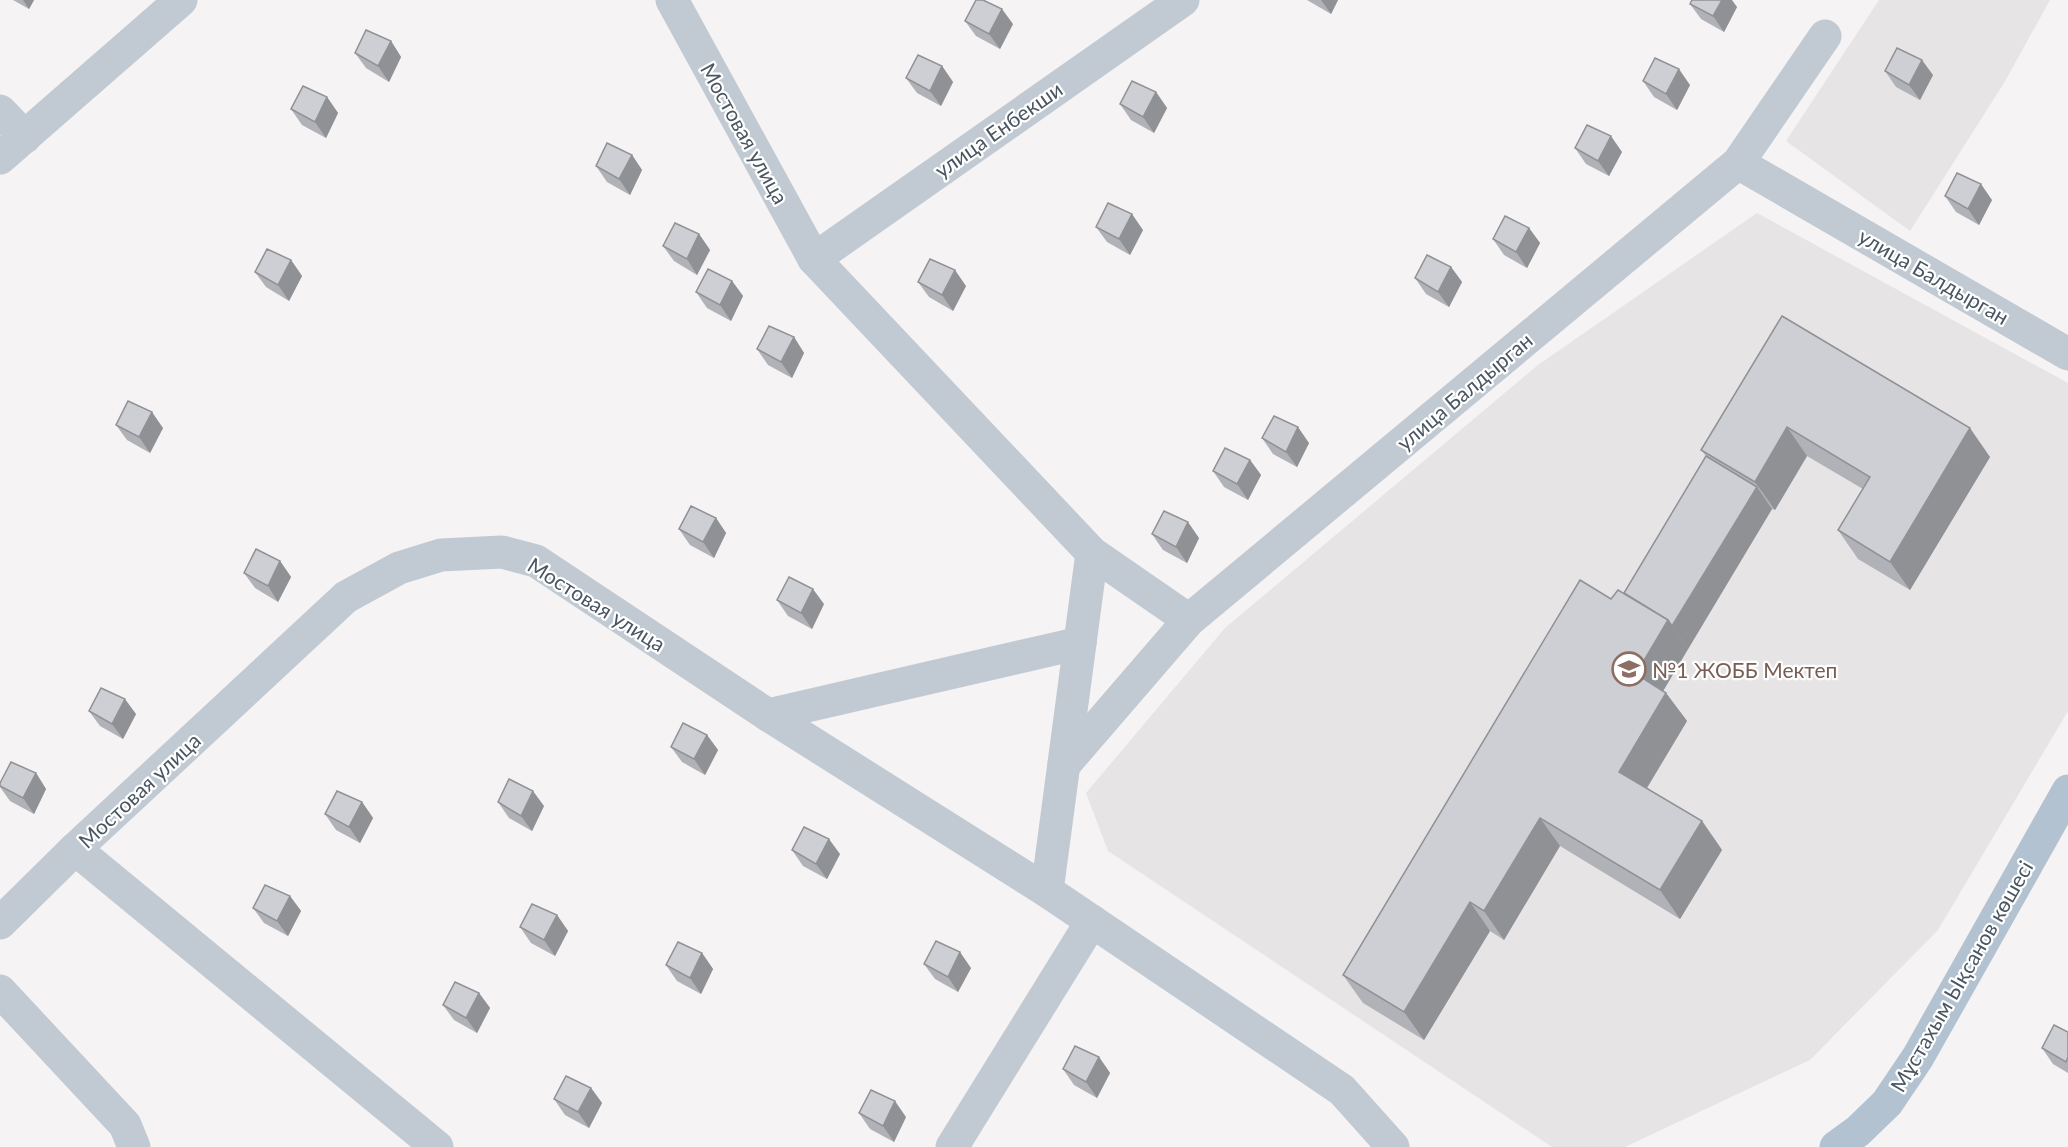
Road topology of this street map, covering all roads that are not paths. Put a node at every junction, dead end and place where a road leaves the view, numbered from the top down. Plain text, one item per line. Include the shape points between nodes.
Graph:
1 (181, 0) edge
2 (672, 0) edge
3 (1183, 0) edge
4 (1825, 36) dead end
5 (0, 111) edge
6 (25, 136) junction
7 (0, 158) edge
8 (1738, 163) junction
9 (814, 259) junction
10 (2068, 354) edge
11 (1092, 553) junction
12 (1189, 620) junction
13 (1080, 643) junction
14 (768, 714) junction
15 (1064, 765) junction
16 (2068, 791) edge
17 (75, 849) junction
18 (1047, 891) junction
19 (1092, 921) junction
20 (0, 923) edge
21 (0, 991) edge
22 (134, 1147) edge
23 (437, 1147) edge
24 (952, 1147) edge
25 (1392, 1147) edge
26 (1836, 1147) edge

1 - 6 street
2 - 9 street, Мостовая улица
3 - 9 street, улица Енбекши
4 - 8 street, улица Балдырган
5 - 6 street
6 - 7 street
8 - 10 street, улица Балдырган
8 - 12 street, улица Балдырган
9 - 11 street, Мостовая улица
11 - 12 street, Мостовая улица
11 - 13 street
12 - 15 street, улица Балдырган
13 - 14 street
13 - 15 street
14 - 17 street, Мостовая улица via 536,561 502,552 441,555 399,568 346,597
14 - 18 street, Мостовая улица
15 - 18 street
16 - 26 main road, Мұстахым Ықсанов көшесі via 1918,1057 1887,1103
17 - 20 street, Мостовая улица
17 - 23 street
18 - 19 street, Мостовая улица
19 - 24 street
19 - 25 street, Мостовая улица via 1342,1090
21 - 22 street via 125,1125

